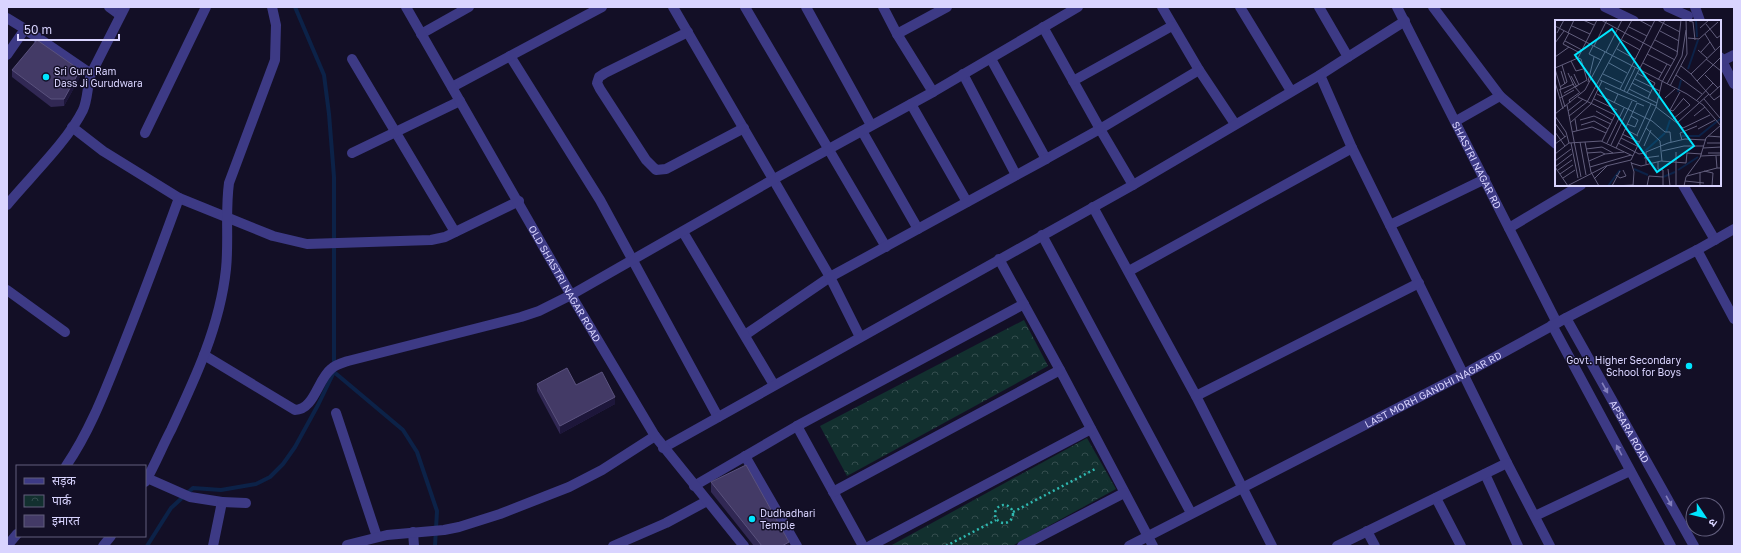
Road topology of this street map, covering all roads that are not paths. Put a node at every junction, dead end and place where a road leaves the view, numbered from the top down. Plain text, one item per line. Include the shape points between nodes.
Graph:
1 (109, 7) edge
2 (206, 7) edge
3 (272, 7) edge
4 (406, 7) edge
5 (469, 7) edge
6 (602, 7) edge
7 (673, 7) edge
8 (745, 7) edge
9 (806, 7) edge
10 (883, 7) edge
11 (947, 7) edge
12 (1078, 7) edge
13 (1162, 7) edge
14 (1240, 7) edge
15 (1319, 7) edge
16 (1397, 7) edge
17 (1433, 7) edge
18 (1605, 7) edge
19 (1668, 7) edge
20 (122, 11) edge
21 (1690, 13) edge
22 (7, 18) edge
23 (1632, 20) edge
24 (1699, 20) edge
25 (1405, 22) junction
26 (1043, 26) junction
27 (1172, 26) junction
28 (25, 30) junction
29 (688, 32) junction
30 (421, 34) junction
31 (898, 34) junction
32 (7, 55) edge
33 (1734, 55) edge
34 (510, 56) junction
35 (1348, 56) junction
36 (352, 59) dead end
37 (991, 59) junction
38 (1721, 59) edge
39 (1199, 70) junction
40 (91, 74) junction
41 (963, 74) junction
42 (1320, 75) junction
43 (1073, 81) junction
44 (1734, 84) edge
45 (452, 87) junction
46 (1291, 91) junction
47 (933, 92) junction
48 (1500, 96) junction
49 (460, 101) junction
50 (911, 104) junction
51 (1456, 121) junction
52 (1235, 124) junction
53 (871, 125) junction
54 (72, 127) junction
55 (744, 128) junction
56 (1100, 129) junction
57 (862, 131) junction
58 (145, 133) dead end
59 (396, 133) junction
60 (1555, 143) edge
61 (1352, 148) junction
62 (828, 150) junction
63 (352, 153) dead end
64 (1046, 158) junction
65 (1016, 175) junction
66 (774, 179) junction
67 (1485, 179) junction
68 (1133, 185) junction
69 (1579, 186) edge
70 (1684, 186) edge
71 (179, 198) junction
72 (519, 201) junction
73 (967, 202) junction
74 (7, 205) edge
75 (1093, 207) junction
76 (227, 218) junction
77 (1390, 225) junction
78 (1509, 228) junction
79 (918, 229) junction
80 (1734, 229) edge
81 (455, 232) junction
82 (683, 232) junction
83 (1042, 235) junction
84 (1715, 240) junction
85 (886, 247) junction
86 (1697, 250) junction
87 (633, 259) junction
88 (999, 259) junction
89 (1128, 271) junction
90 (830, 278) junction
91 (1419, 283) junction
92 (7, 290) edge
93 (572, 295) junction
94 (1024, 304) junction
95 (1734, 319) edge
96 (1558, 322) junction
97 (65, 332) dead end
98 (745, 335) junction
99 (860, 337) junction
100 (204, 355) junction
101 (1060, 370) junction
102 (1464, 374) junction
103 (774, 385) junction
104 (1196, 396) junction
105 (336, 413) dead end
106 (718, 417) junction
107 (797, 426) junction
108 (1091, 429) junction
109 (655, 436) junction
110 (663, 448) junction
111 (745, 456) junction
112 (1507, 463) junction
113 (67, 465) edge
114 (1630, 471) junction
115 (1486, 474) junction
116 (146, 480) edge
117 (694, 486) junction
118 (1243, 486) junction
119 (833, 492) junction
120 (1124, 493) junction
121 (1436, 498) junction
122 (707, 501) junction
123 (222, 502) junction
124 (246, 503) dead end
125 (1191, 513) junction
126 (1535, 516) junction
127 (1367, 531) junction
128 (416, 532) junction
129 (16, 535) edge
130 (1148, 536) junction
131 (110, 537) edge
132 (377, 537) junction
133 (7, 546) edge
134 (103, 546) edge
135 (213, 546) edge
136 (346, 546) edge
137 (414, 546) edge
138 (613, 546) edge
139 (744, 546) edge
140 (797, 546) edge
141 (863, 546) edge
142 (870, 546) edge
143 (1022, 546) edge
144 (1129, 546) edge
145 (1153, 546) edge
146 (1272, 546) edge
147 (1337, 546) edge
148 (1375, 546) edge
149 (1461, 546) edge
150 (1518, 546) edge
151 (1550, 546) edge
152 (1671, 546) edge
153 (1694, 546) edge

1 - 20 street
2 - 58 street
3 - 76 street via 276,25 275,60 230,177
4 - 30 street, OLD SHASTRI NAGAR ROAD
5 - 30 street
6 - 34 street
7 - 29 street
8 - 62 street
9 - 53 street
10 - 31 street
11 - 31 street
12 - 26 street
13 - 27 street
14 - 46 street
15 - 35 street
16 - 25 street, SHASTRI NAGAR RD
17 - 48 street
18 - 23 street
19 - 21 street
20 - 40 street
21 - 24 street
22 - 28 street
25 - 35 street
25 - 51 street, SHASTRI NAGAR RD
26 - 37 street
26 - 43 street
27 - 39 street
27 - 43 street
28 - 32 street
28 - 40 street
29 - 55 street
29 - 55 street via 605,73 599,77 597,83 600,89 646,160 656,170 666,169
30 - 45 street, OLD SHASTRI NAGAR ROAD
31 - 47 street
33 - 38 street
34 - 45 street
34 - 87 street via 600,200
35 - 42 street
36 - 59 street
37 - 41 street
37 - 64 street
38 - 44 street
39 - 52 street
39 - 56 street
40 - 54 street via 86,102
41 - 47 street
41 - 65 street
42 - 46 street
42 - 61 street
43 - 56 street
45 - 49 street, OLD SHASTRI NAGAR ROAD
46 - 52 street
47 - 50 street
48 - 51 street
48 - 60 street
49 - 59 street
49 - 72 street, OLD SHASTRI NAGAR ROAD
50 - 53 street
50 - 73 street
51 - 67 street, SHASTRI NAGAR RD
52 - 68 street
53 - 57 street
54 - 71 street via 103,151
54 - 74 street
55 - 66 street
56 - 64 street
56 - 68 street
57 - 62 street
57 - 79 street
59 - 63 street
59 - 81 street
61 - 77 street
61 - 89 street
62 - 66 street
62 - 85 street
64 - 65 street
65 - 73 street
66 - 82 street
66 - 90 street
67 - 77 street
67 - 78 street, SHASTRI NAGAR RD
68 - 75 street
69 - 78 street
70 - 84 street
71 - 76 street
71 - 113 street via 106,388 83,438
72 - 81 street
72 - 93 street, OLD SHASTRI NAGAR ROAD
73 - 79 street
75 - 83 street
75 - 89 street
76 - 81 street via 273,236 307,244 431,240
76 - 100 street via 228,246 223,291
77 - 91 street
78 - 96 street, SHASTRI NAGAR RD
79 - 85 street
80 - 84 street, LAST MORH GANDHI NAGAR RD
82 - 87 street
82 - 98 street
83 - 88 street
83 - 125 street
84 - 86 street, LAST MORH GANDHI NAGAR RD
85 - 90 street
86 - 95 street
86 - 96 street, LAST MORH GANDHI NAGAR RD
87 - 93 street
87 - 106 street
88 - 94 street
88 - 99 street
89 - 104 street
90 - 98 street
90 - 99 street
91 - 102 street
91 - 104 street
92 - 97 street
93 - 100 street via 540,311 521,317 336,366 327,373 307,405 301,410 295,410
93 - 109 street, OLD SHASTRI NAGAR ROAD
94 - 101 street
94 - 107 street
96 - 102 street, LAST MORH GANDHI NAGAR RD
114 -> 96 street, APSARA ROAD
96 -> 153 street, APSARA ROAD
98 - 103 street
99 - 103 street
100 - 116 street
101 - 108 street
101 - 119 street
102 - 112 street
102 - 118 street, LAST MORH GANDHI NAGAR RD
103 - 106 street
104 - 118 street
105 - 132 street
106 - 110 street
107 - 111 street
107 - 119 street
108 - 120 street
108 - 142 street
109 - 110 street, OLD SHASTRI NAGAR ROAD
109 - 128 street via 602,470 569,487 459,527
110 - 117 street, OLD SHASTRI NAGAR ROAD
111 - 117 street
111 - 140 street
112 - 115 street
112 - 126 street
114 - 126 street
114 - 152 street, APSARA ROAD
115 - 121 street
115 - 150 street
116 - 123 street via 190,497
117 - 122 street, OLD SHASTRI NAGAR ROAD
118 - 125 street, LAST MORH GANDHI NAGAR RD
118 - 146 street
119 - 141 street
120 - 130 street
120 - 143 street
121 - 127 street
121 - 149 street
122 - 138 street via 666,523
122 - 139 street, OLD SHASTRI NAGAR ROAD
123 - 124 street
123 - 135 street
125 - 130 street, LAST MORH GANDHI NAGAR RD
126 - 151 street
127 - 147 street
127 - 148 street
128 - 132 street
128 - 137 street
129 - 133 street
130 - 144 street, LAST MORH GANDHI NAGAR RD
130 - 145 street
131 - 134 street
132 - 136 street

